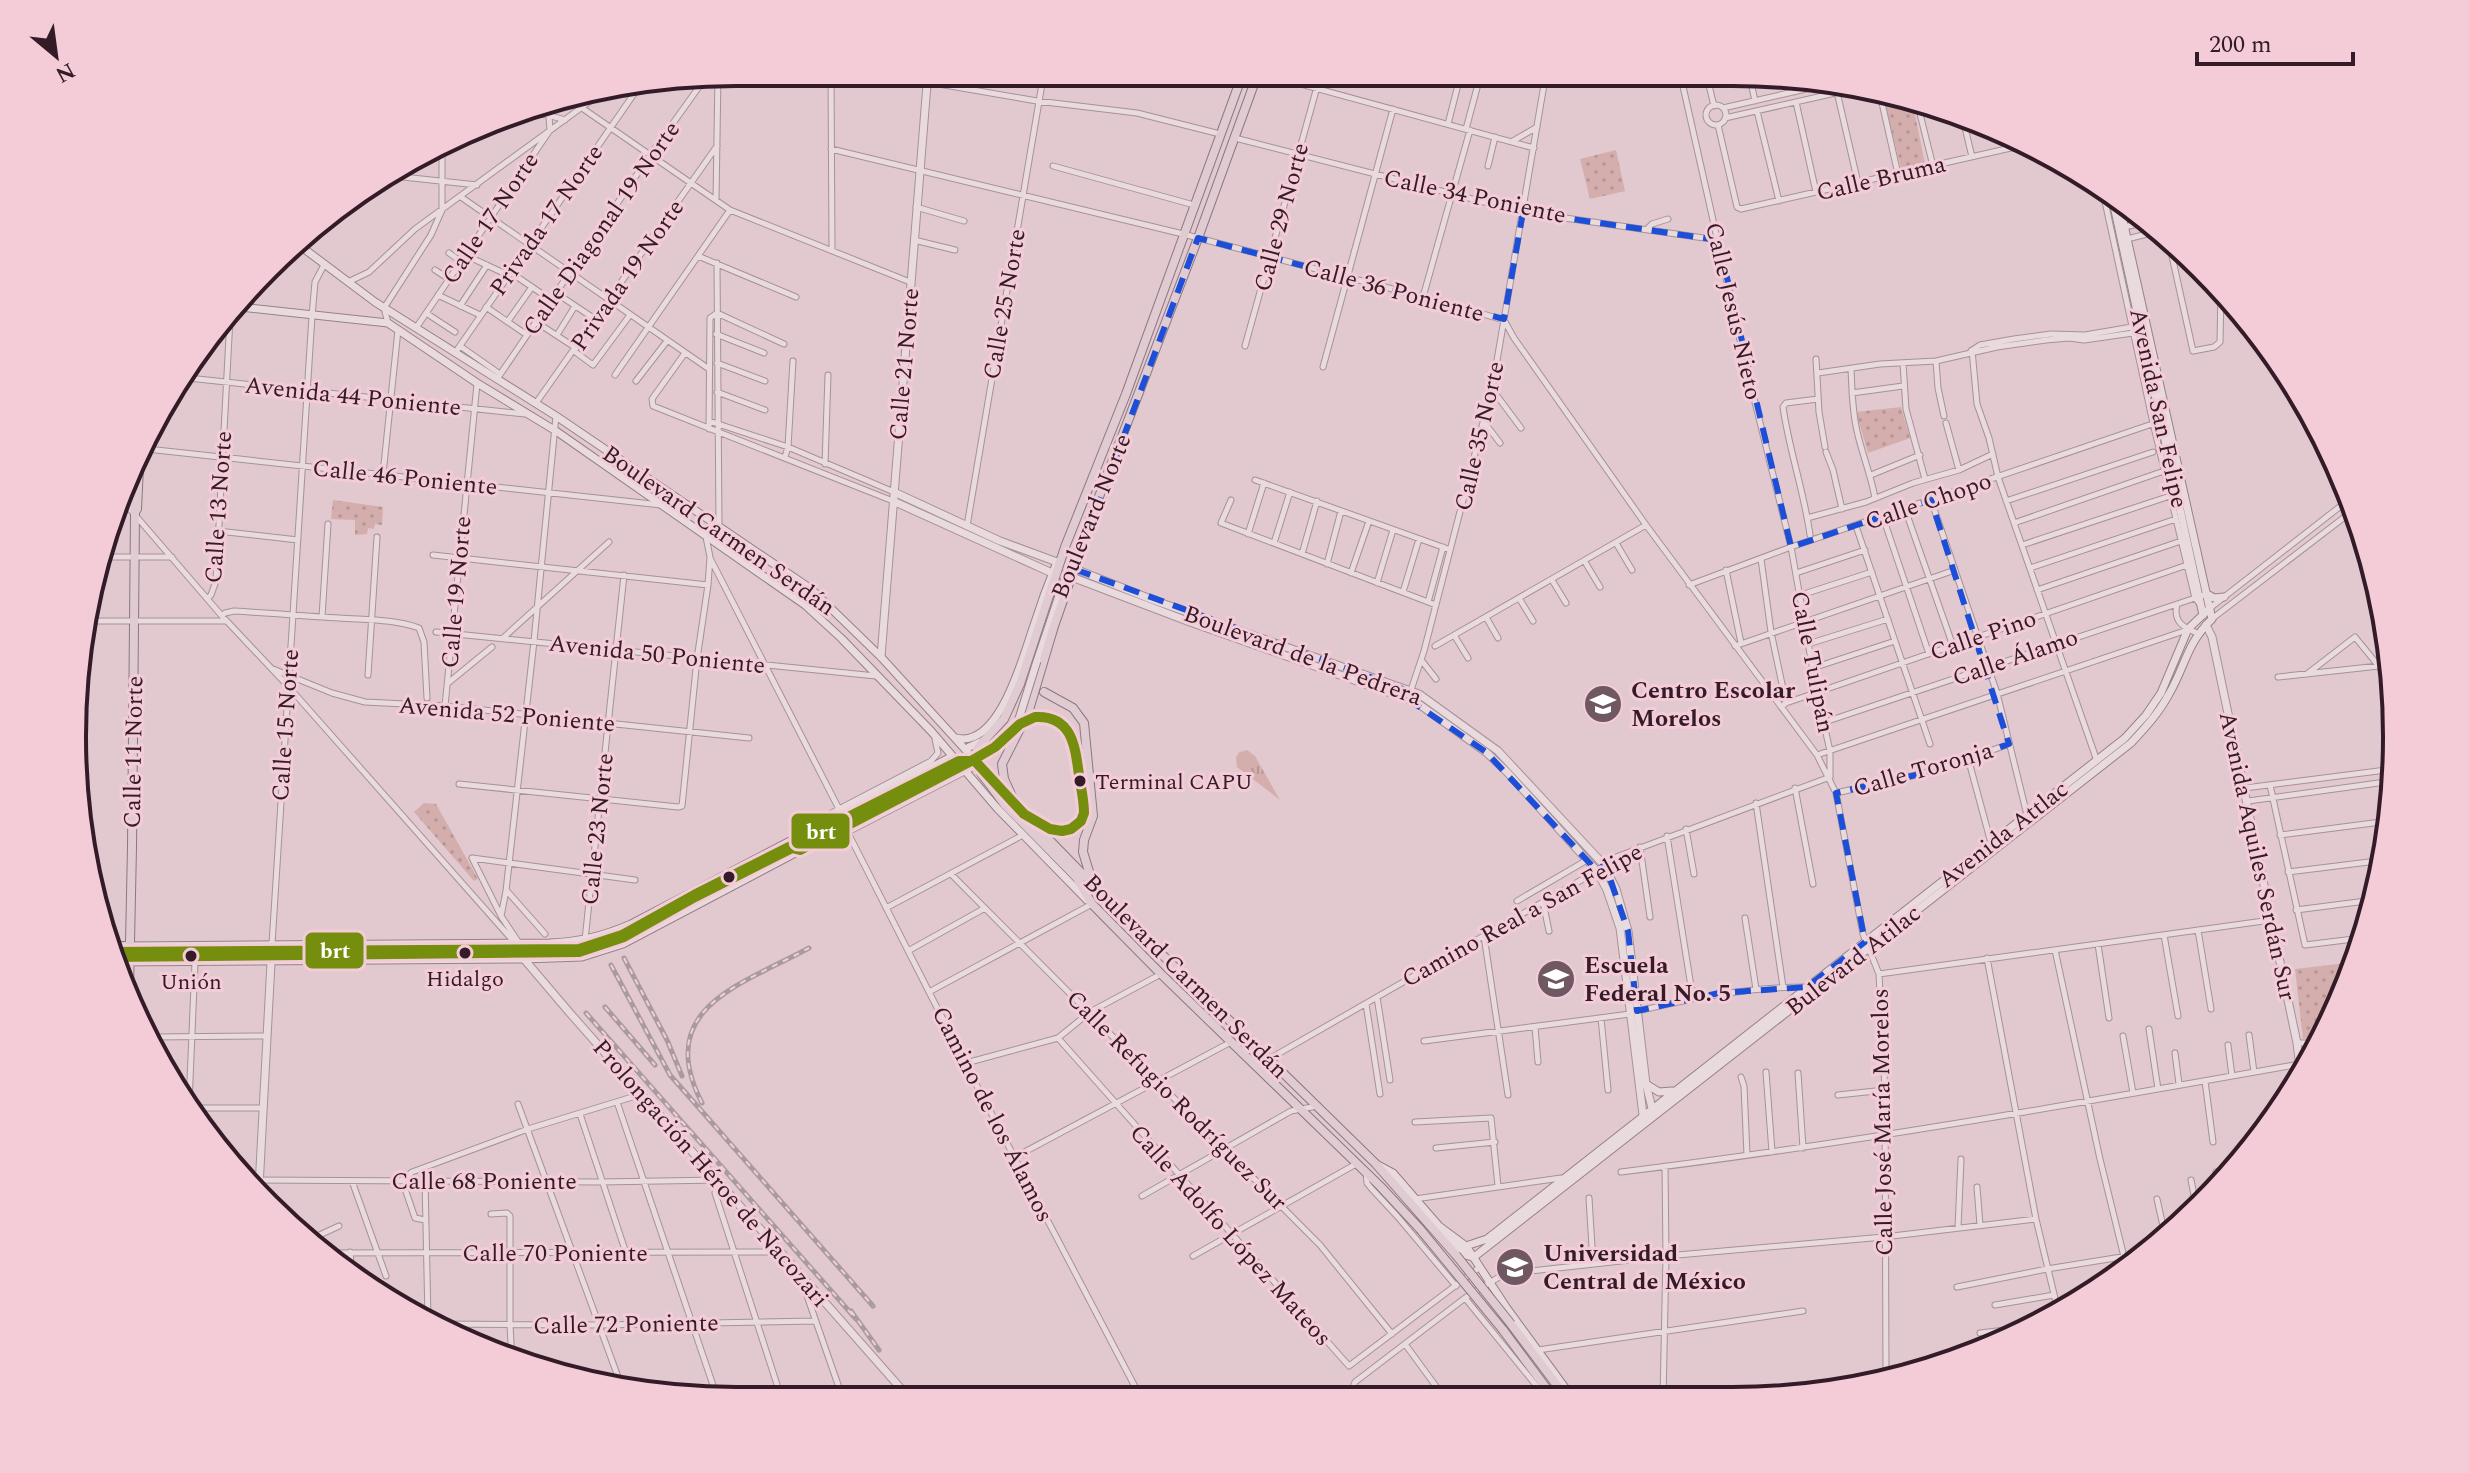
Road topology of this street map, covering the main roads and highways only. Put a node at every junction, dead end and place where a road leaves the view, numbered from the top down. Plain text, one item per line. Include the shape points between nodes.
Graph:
1 (927, 86) edge
2 (1238, 86) edge
3 (1254, 86) edge
4 (2117, 212) edge
5 (2125, 239) junction
6 (305, 250) edge
7 (375, 302) junction
8 (247, 308) edge
9 (375, 322) junction
10 (2161, 421) junction
11 (138, 483) edge
12 (894, 497) junction
13 (131, 501) edge
14 (135, 513) junction
15 (708, 519) junction
16 (702, 534) junction
17 (1065, 547) junction
18 (1057, 562) junction
19 (1071, 570) junction
20 (1052, 573) junction
21 (2224, 597) road end
22 (2200, 598) junction
23 (2210, 608) junction
24 (2203, 615) junction
25 (2209, 622) junction
26 (881, 657) junction
27 (1044, 692) dead end
28 (1410, 695) junction
29 (954, 738) junction
30 (972, 750) dead end
31 (949, 758) dead end
32 (2098, 764) junction
33 (979, 769) junction
34 (1016, 805) junction
35 (1975, 860) junction
36 (1600, 868) junction
37 (1095, 886) junction
38 (1092, 904) junction
39 (1138, 931) junction
40 (1129, 940) junction
41 (272, 944) junction
42 (121, 946) edge
43 (130, 946) junction
44 (518, 946) junction
45 (1866, 946) junction
46 (524, 959) junction
47 (271, 961) junction
48 (129, 962) junction
49 (129, 967) edge
50 (1634, 1012) junction
51 (2299, 1056) edge
52 (1646, 1084) junction
53 (1297, 1086) junction
54 (1678, 1089) junction
55 (1298, 1106) junction
56 (1653, 1112) junction
57 (1645, 1118) junction
58 (1376, 1164) junction
59 (257, 1175) edge
60 (1439, 1226) junction
61 (1466, 1246) junction
62 (1474, 1257) junction
63 (900, 1387) edge
64 (1545, 1387) edge
65 (1561, 1387) edge
66 (1562, 1387) edge

1 - 12 main road, Calle 21 Norte
2 - 17 main road, Boulevard Norte
3 - 19 main road, Boulevard Norte
4 - 5 main road, Avenida San Felipe
5 - 10 main road, Avenida San Felipe
5 - 10 main road, Avenida San Felipe via 2145,367
6 - 7 main road, Boulevard Carmen Serdán
7 - 9 main road
7 - 15 main road, Boulevard Carmen Serdán via 458,350
8 - 9 main road
9 - 16 main road, Boulevard Carmen Serdán via 388,323 556,431
10 - 22 main road, Avenida San Felipe
11 - 14 main road, Calle 11 Norte
12 - 18 main road
12 - 20 main road
12 - 26 main road, Calle 21 Norte
13 - 14 main road, Calle 11 Norte
14 - 43 main road, Calle 11 Norte
15 - 16 main road
15 - 26 main road, Boulevard Carmen Serdán via 811,589
16 - 38 main road, Boulevard Carmen Serdán via 805,605
17 - 18 main road
17 - 30 main road, Boulevard Norte via 1016,700
18 - 20 main road
19 - 28 main road, Boulevard de la Pedrera via 1190,622
19 - 34 main road via 1028,713 1002,764
19 - 46 main road, Boulevard Norte, bridge via 1017,725 994,748 623,944 582,957
20 - 29 main road via 1002,706 974,737
21 - 22 main road
22 - 23 main road, Avenida San Felipe
22 - 24 main road, Avenida San Felipe
23 - 24 main road, Avenida Attlac
23 - 25 main road, Avenida San Felipe
24 - 25 main road, Avenida San Felipe
24 - 32 main road, Avenida Attlac via 2188,629 2146,715
25 - 32 main road, Bulevard Atilac via 2197,633 2151,722 2131,743
25 - 51 main road, Avenida Aquiles Serdán Sur
26 - 29 main road, Boulevard Carmen Serdán
27 - 37 main road via 1073,708 1084,723 1093,816 1083,852
28 - 36 main road, Boulevard de la Pedrera via 1486,752
28 - 36 main road, Boulevard de la Pedrera via 1428,701 1498,751
29 - 33 main road, Boulevard Carmen Serdán
31 - 44 main road via 631,924 585,940
32 - 35 main road, Bulevard Atilac
32 - 35 main road, Avenida Attlac
33 - 34 main road, Boulevard Carmen Serdán
33 - 38 main road via 1005,805 1077,878
34 - 37 main road, Boulevard Carmen Serdán
35 - 45 main road, Bulevard Atilac
36 - 50 main road, Boulevard de la Pedrera via 1623,909
37 - 39 main road, Boulevard Carmen Serdán
38 - 40 main road, Boulevard Carmen Serdán
39 - 40 main road
39 - 53 main road, Boulevard Carmen Serdán
40 - 55 main road, Boulevard Carmen Serdán
41 - 43 main road
41 - 44 main road
41 - 47 main road, Calle 15 Norte
42 - 43 main road
43 - 48 main road, Calle 11 Norte
44 - 46 main road, Prolongación Héroe de Nacozari
45 - 54 main road
45 - 56 main road, Bulevard Atilac
46 - 47 main road, Boulevard Norte
46 - 63 main road, Prolongación Héroe de Nacozari
47 - 48 main road, Boulevard Norte
47 - 59 main road, Calle 15 Norte
48 - 49 main road, Calle 11 Norte
50 - 52 main road, Boulevard de la Pedrera
50 - 57 main road, Boulevard de la Pedrera
52 - 54 main road via 1659,1092
52 - 56 main road, Boulevard de la Pedrera
53 - 55 main road
53 - 58 main road, Boulevard Carmen Serdán
54 - 56 main road
55 - 64 main road, Boulevard Carmen Serdán, bridge via 1420,1229
56 - 57 main road, Bulevard Atilac
57 - 61 main road, Bulevard Atilac via 1487,1239
57 - 62 main road, Bulevard Atilac
58 - 60 main road via 1393,1173
58 - 65 main road, Boulevard Carmen Serdán, bridge
60 - 61 main road
60 - 62 main road via 1457,1248
61 - 62 main road
62 - 66 main road

